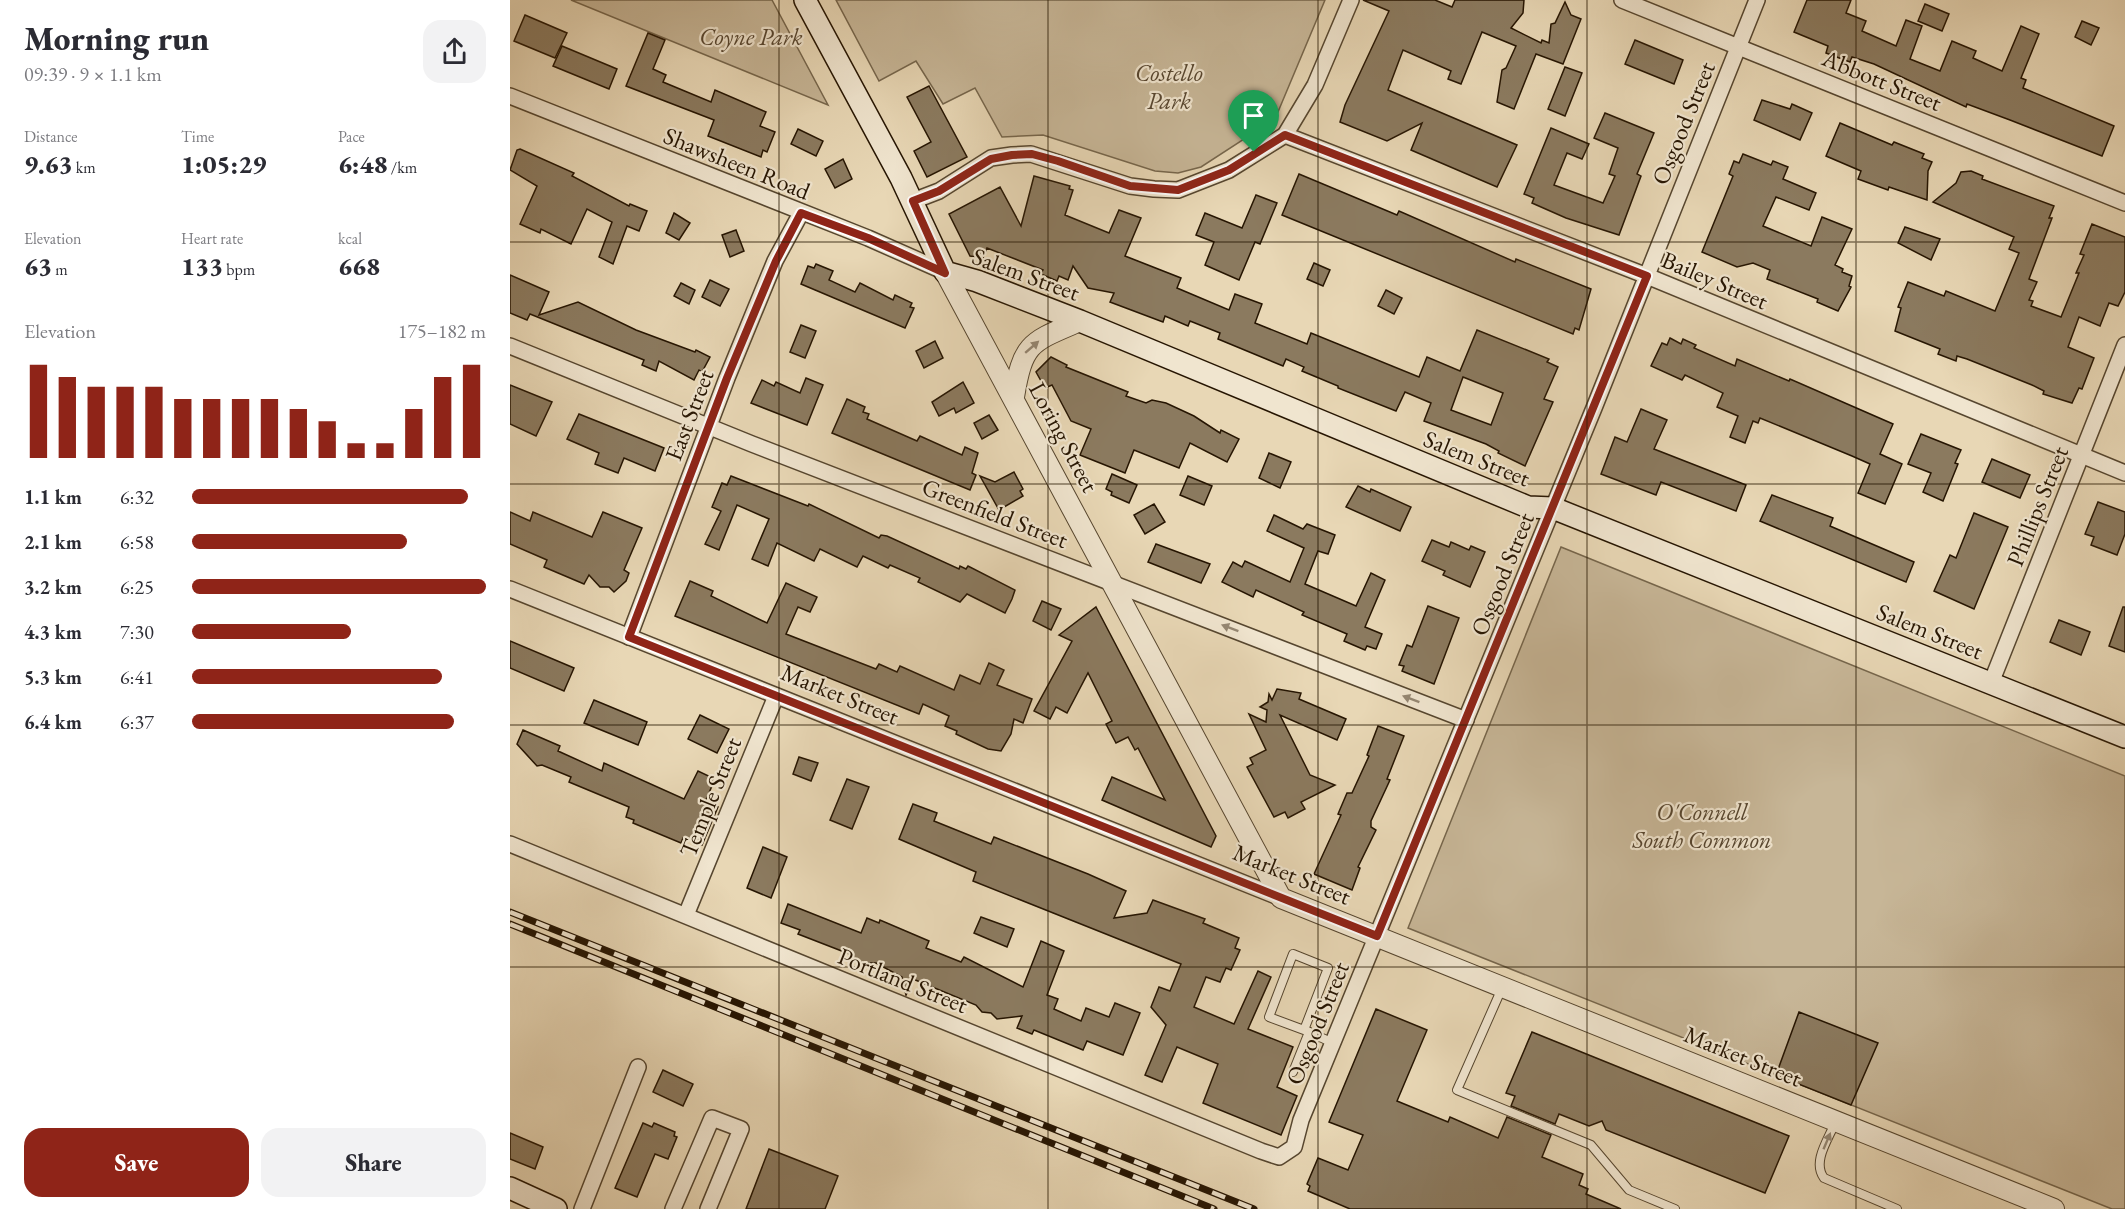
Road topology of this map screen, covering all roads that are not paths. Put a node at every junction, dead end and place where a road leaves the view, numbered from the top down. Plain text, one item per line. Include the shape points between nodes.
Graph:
1 (805, 0) edge
2 (1351, 0) edge
3 (1622, 0) edge
4 (1757, 0) edge
5 (1738, 46) junction
6 (510, 96) edge
7 (1285, 135) junction
8 (913, 201) junction
9 (2125, 202) edge
10 (801, 213) junction
11 (945, 273) junction
12 (1647, 276) junction
13 (1080, 321) junction
14 (2125, 345) edge
15 (510, 346) edge
16 (1014, 397) junction
17 (709, 426) junction
18 (2081, 455) junction
19 (2125, 473) edge
20 (1553, 508) junction
21 (1113, 583) junction
22 (510, 589) edge
23 (629, 637) junction
24 (1991, 683) junction
25 (776, 696) junction
26 (1466, 720) junction
27 (2125, 737) edge
28 (510, 843) edge
29 (1281, 898) junction
30 (686, 915) junction
31 (1377, 936) junction
32 (1502, 987) junction
33 (1306, 1031) junction
34 (1333, 1043) junction
35 (638, 1067) dead end
36 (1293, 1072) dead end
37 (1836, 1121) junction
38 (1280, 1157) joint
39 (510, 1188) edge
40 (556, 1209) edge
41 (582, 1209) edge
42 (673, 1209) edge
43 (708, 1209) edge
44 (1675, 1209) edge
45 (1897, 1209) edge
46 (2054, 1209) edge

1 - 8 main road, Loring Street
2 - 7 street via 1314,85
3 - 5 street, Abbott Street
4 - 5 street, Osgood Street
5 - 9 street, Abbott Street
5 - 12 street, Osgood Street
6 - 10 street, Shawsheen Road
7 - 8 street via 1229,170 1178,190 1130,186 1032,154 991,159 939,191
7 - 12 street, Bailey Street
8 - 11 main road, Loring Street
10 - 11 street, Shawsheen Road
10 - 17 street, East Street via 776,261
11 - 13 main road, Salem Street via 977,281
11 - 16 street, Loring Street
12 - 18 street, Bailey Street
12 - 20 street, Osgood Street
16 -> 13 street via 1023,356 1048,335
13 - 20 main road, Salem Street via 1528,507
14 - 18 street, Phillips Street
15 - 17 street, Greenfield Street
16 - 21 street, Loring Street
17 - 21 street, Greenfield Street
17 - 23 street, East Street
18 - 19 street, Bailey Street
18 - 24 street, Phillips Street
20 - 24 main road, Salem Street
20 - 26 street, Osgood Street
26 -> 21 street, Greenfield Street
21 - 29 street, Loring Street
22 - 23 street, Market Street
23 - 25 street, Market Street
24 - 27 main road, Salem Street
25 - 29 street, Market Street
25 - 30 street, Temple Street
26 - 31 street, Osgood Street
28 - 30 street, Portland Street
29 - 31 street, Market Street
30 - 38 street, Portland Street
31 - 32 street, Market Street
31 - 34 street, Osgood Street
32 - 37 street, Market Street
32 - 44 lane via 1457,1090 1591,1144 1629,1190
33 - 33 lane via 1269,1017 1293,954 1328,968
33 - 34 lane
33 - 36 lane
34 - 38 street, Osgood Street via 1294,1147
35 - 41 street
45 -> 37 lane via 1824,1178 1819,1172 1819,1161
37 - 46 street, Market Street
39 - 40 main road
42 - 43 street via 712,1118 741,1129

